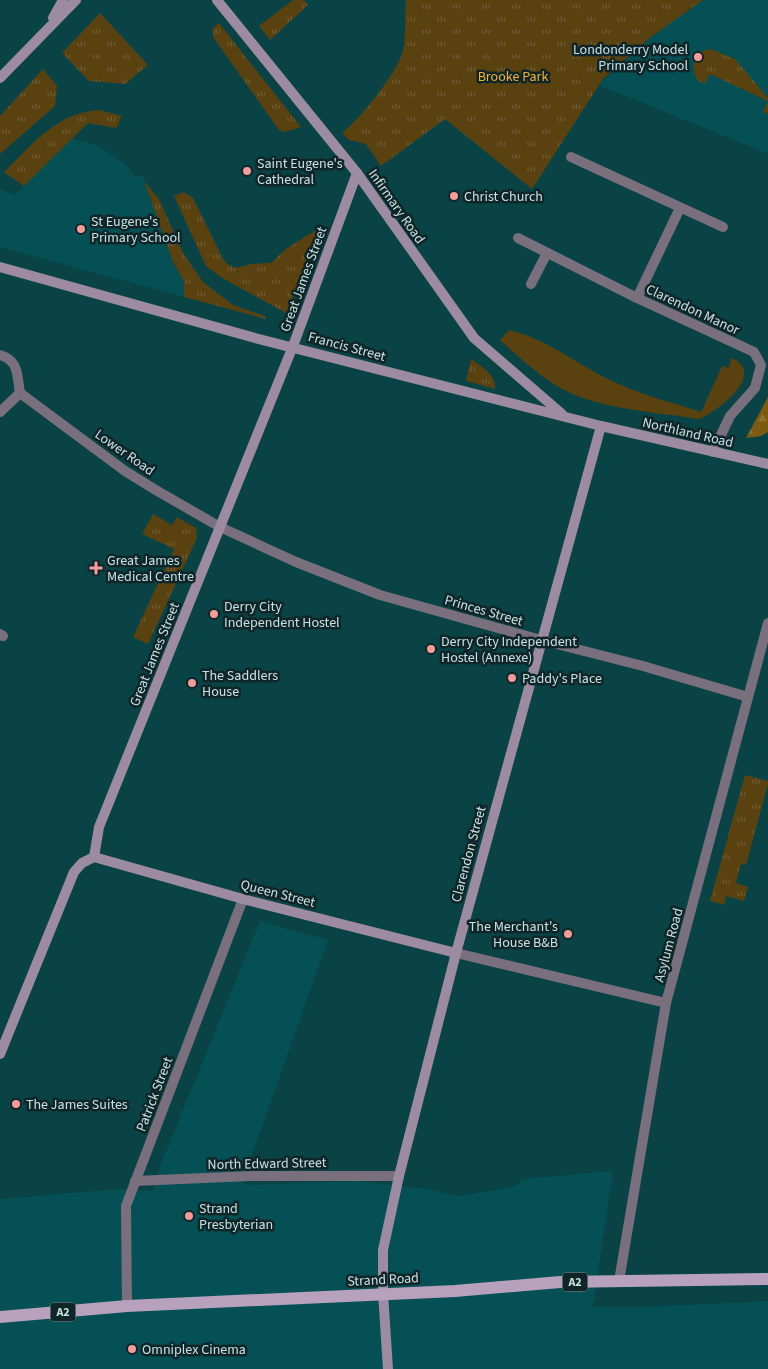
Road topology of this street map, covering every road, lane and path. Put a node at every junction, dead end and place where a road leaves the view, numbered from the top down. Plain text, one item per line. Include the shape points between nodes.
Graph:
1 (63, 0) edge
2 (76, 0) edge
3 (217, 0) edge
4 (47, 27) junction
5 (0, 78) edge
6 (571, 157) dead end
7 (357, 172) junction
8 (680, 208) junction
9 (723, 227) dead end
10 (518, 238) dead end
11 (547, 253) junction
12 (0, 268) edge
13 (531, 284) dead end
14 (637, 298) junction
15 (293, 346) junction
16 (0, 355) edge
17 (20, 393) junction
18 (0, 412) edge
19 (565, 416) junction
20 (601, 426) junction
21 (713, 452) junction
22 (768, 464) edge
23 (220, 527) junction
24 (768, 623) edge
25 (541, 640) junction
26 (748, 698) junction
27 (94, 857) junction
28 (243, 899) junction
29 (456, 953) junction
30 (666, 1003) junction
31 (0, 1054) edge
32 (399, 1176) junction
33 (135, 1181) junction
34 (768, 1279) edge
35 (619, 1281) junction
36 (382, 1293) junction
37 (126, 1306) junction
38 (0, 1318) edge
39 (388, 1369) edge

1 - 4 main road
2 - 4 main road
3 - 7 main road, Infirmary Road
4 - 5 main road
6 - 8 street
7 - 15 main road, Great James Street
7 - 19 main road, Infirmary Road via 474,338
8 - 9 street
8 - 14 street
10 - 11 street, Clarendon Manor
11 - 13 street
11 - 14 street, Clarendon Manor
12 - 15 main road, Francis Street
14 - 21 street, Clarendon Manor via 754,352 761,365 755,388 730,416
15 - 19 main road, Francis Street
15 - 23 main road, Great James Street
16 - 17 street via 10,358 16,365
17 - 18 street
17 - 23 street, Lower Road via 125,471
19 - 20 main road, Francis Street
20 - 21 main road, Northland Road
20 - 25 main road, Clarendon Street
21 - 22 main road, Northland Road
23 - 25 street, Princes Street via 380,595
23 - 27 main road, Great James Street via 98,827
24 - 26 street, Asylum Road
25 - 26 street, Princes Street via 644,666
25 - 29 main road, Clarendon Street
26 - 30 street, Asylum Road
27 - 28 main road, Queen Street
27 - 31 main road via 74,872
28 - 29 main road, Queen Street
28 - 33 street, Patrick Street
29 - 30 street
29 - 32 main road, Clarendon Street
30 - 35 street, Asylum Road
32 - 33 street, North Edward Street via 250,1176
32 - 36 main road, Clarendon Street via 383,1250
33 - 37 street, Patrick Street via 126,1206
34 - 35 main road, Strand Road / A2
35 - 36 main road, Strand Road / A2
36 - 37 main road, Strand Road / A2
36 - 39 main road, Clarendon Street
37 - 38 main road, Strand Road / A2

